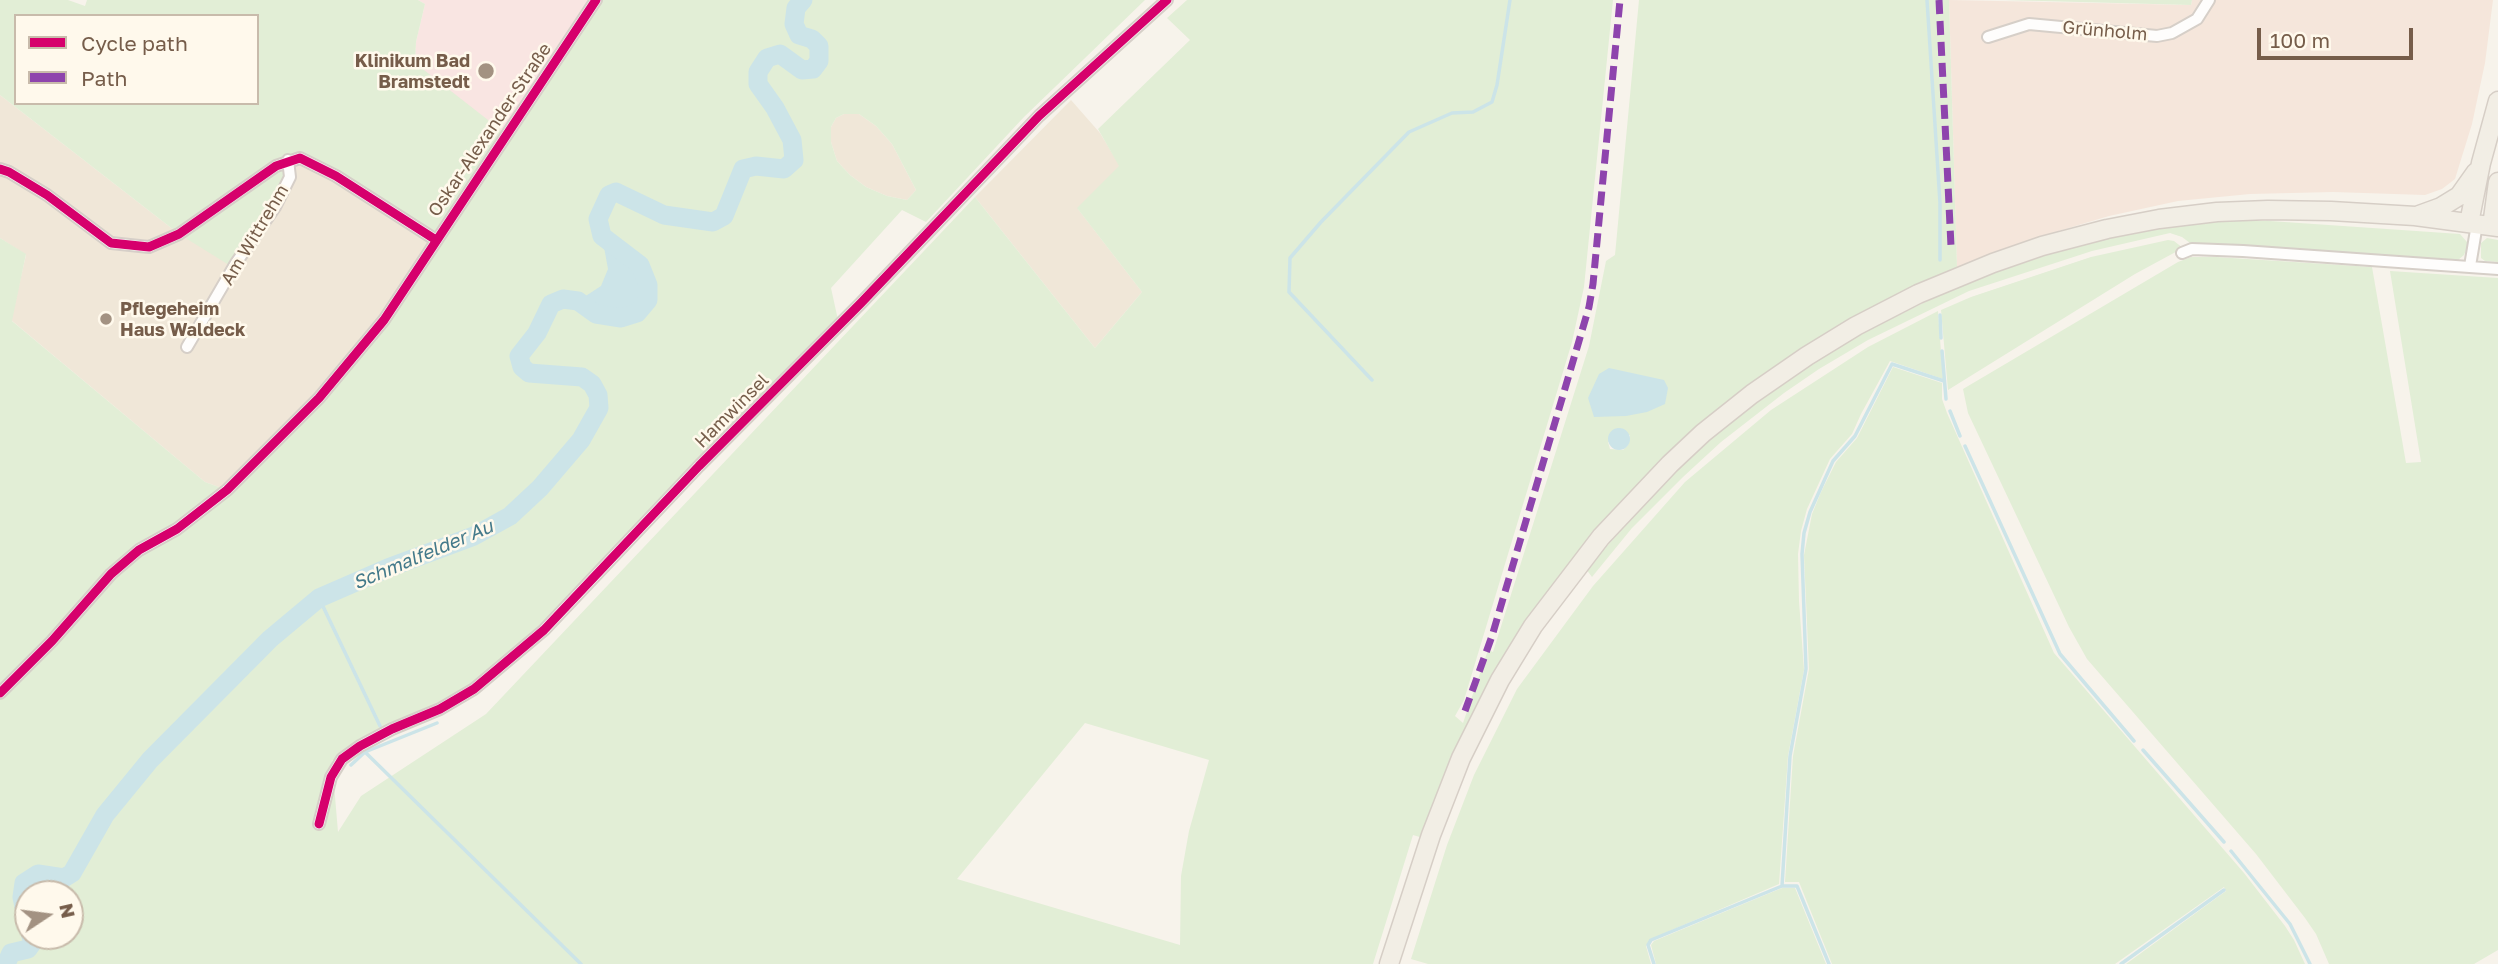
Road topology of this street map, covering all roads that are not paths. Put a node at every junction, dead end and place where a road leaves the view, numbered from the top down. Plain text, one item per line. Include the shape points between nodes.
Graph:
1 (596, 0) edge
2 (1167, 0) edge
3 (2209, 0) edge
4 (1988, 37) dead end
5 (2497, 109) edge
6 (2498, 149) edge
7 (288, 160) junction
8 (2481, 163) junction
9 (0, 169) edge
10 (2498, 182) edge
11 (2415, 216) junction
12 (2484, 225) edge
13 (436, 240) junction
14 (2182, 253) dead end
15 (2470, 266) junction
16 (2498, 269) edge
17 (187, 347) dead end
18 (0, 693) edge
19 (319, 824) dead end
20 (1389, 964) edge

1 - 13 street, Oskar-Alexander-Straße
2 - 19 street, Hamwinsel via 1039,116 544,630 474,688 342,759 331,777
3 - 4 street, Grünholm via 2197,19 2157,36 2029,24
5 - 6 main road
5 - 8 main road
7 - 9 street via 179,234 149,247 111,243 47,195
7 - 13 street, Am Wittrehm via 300,158 324,169
7 - 17 street, Am Wittrehm via 290,177 275,207
8 - 11 main road via 2459,196
8 - 12 main road
10 - 12 main road
11 - 12 main road
11 - 20 main road via 2217,212 2133,224 2042,246 1918,294 1856,326 1752,394 1703,433 1638,496 1533,626 1461,758
12 - 15 street
13 - 18 street, Oskar-Alexander-Straße via 384,320 319,398 227,490 111,574
14 - 15 street via 2243,251
15 - 16 street

